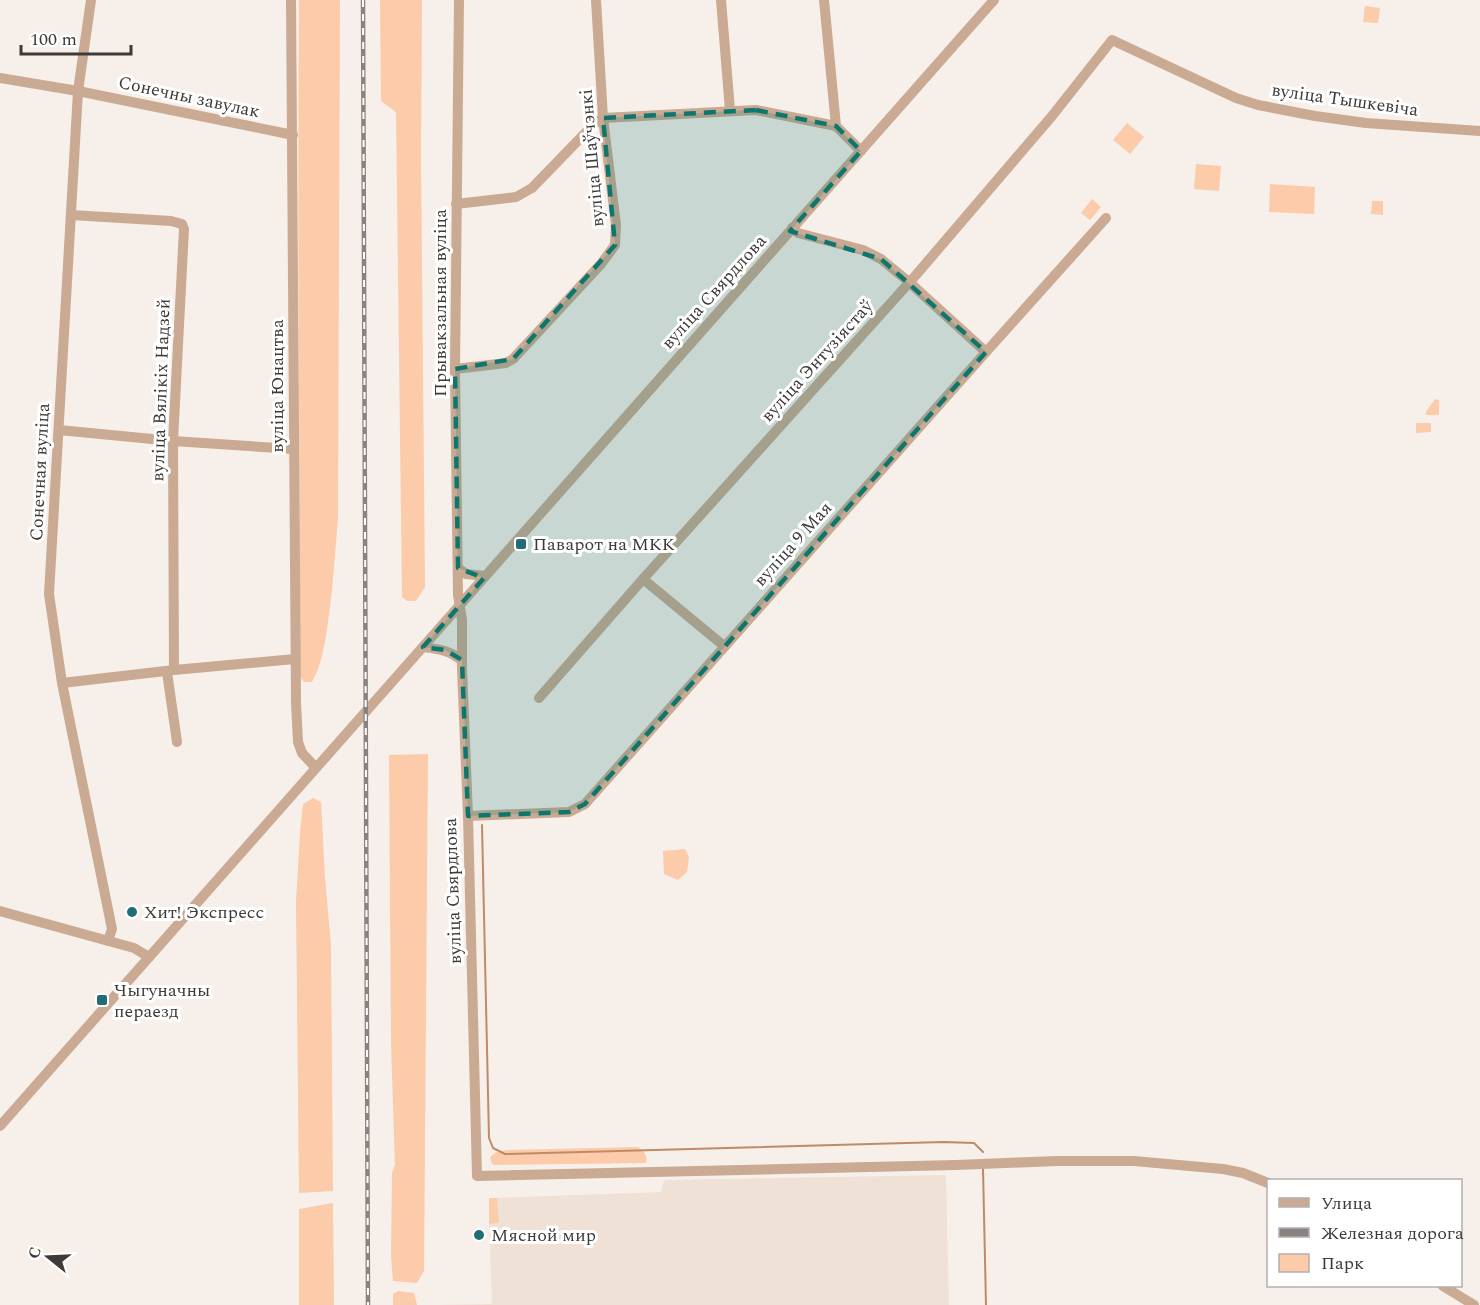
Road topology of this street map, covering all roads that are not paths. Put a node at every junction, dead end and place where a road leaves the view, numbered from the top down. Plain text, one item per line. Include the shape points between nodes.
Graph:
1 (91, 0) edge
2 (291, 0) edge
3 (459, 0) edge
4 (596, 0) edge
5 (721, 0) edge
6 (824, 0) edge
7 (994, 0) edge
8 (1112, 40) joint
9 (0, 78) edge
10 (78, 91) junction
11 (730, 110) junction
12 (603, 118) junction
13 (836, 126) junction
14 (1480, 131) edge
15 (292, 135) junction
16 (861, 151) junction
17 (456, 204) junction
18 (71, 215) junction
19 (1106, 218) dead end
20 (792, 228) junction
21 (909, 282) junction
22 (986, 352) junction
23 (455, 369) junction
24 (59, 430) junction
25 (174, 441) junction
26 (293, 449) junction
27 (458, 568) junction
28 (485, 576) junction
29 (643, 579) junction
30 (459, 606) junction
31 (724, 646) junction
32 (423, 647) junction
33 (296, 659) junction
34 (462, 661) junction
35 (170, 671) junction
36 (62, 683) junction
37 (539, 698) dead end
38 (177, 742) dead end
39 (315, 767) junction
40 (468, 816) junction
41 (0, 911) edge
42 (108, 941) junction
43 (150, 957) junction
44 (0, 1126) edge
45 (1267, 1182) edge
46 (1445, 1287) edge
47 (1474, 1305) edge

1 - 10 street, Сонечная вуліца
2 - 15 street, вуліца Юнацтва
3 - 17 street, Прывакзальная вуліца
4 - 12 street, вуліца Шаўчэнкі
5 - 11 street
6 - 13 street
7 - 16 street, вуліца Свярдлова
8 - 14 street, вуліца Тышкевіча via 1258,105 1366,123
8 - 21 street, вуліца Энтузіястаў
9 - 10 street, Сонечны завулак
10 - 15 street, Сонечны завулак
10 - 18 street, Сонечная вуліца
11 - 12 street
11 - 13 street via 756,110
12 - 17 street via 532,188 516,197
12 - 23 street, вуліца Шаўчэнкі via 615,245 513,359
13 - 16 street
15 - 26 street, вуліца Юнацтва
16 - 20 street, вуліца Свярдлова
17 - 23 street, Прывакзальная вуліца
18 - 24 street, Сонечная вуліца
18 - 25 street, вуліца Вялікіх Надзей via 182,224
19 - 22 street, вуліца 9 Мая
20 - 21 street via 798,233 863,250
20 - 28 street, вуліца Свярдлова
21 - 22 street
21 - 29 street, вуліца Энтузіястаў
22 - 31 street, вуліца 9 Мая
23 - 27 street, Прывакзальная вуліца
24 - 25 street
24 - 36 street, Сонечная вуліца via 49,594
25 - 26 street
25 - 35 street, вуліца Вялікіх Надзей
26 - 33 street, вуліца Юнацтва
27 - 28 street via 466,574
27 - 30 street, Прывакзальная вуліца
28 - 30 street, вуліца Свярдлова
29 - 31 street
29 - 37 street, вуліца Энтузіястаў
30 - 32 street, вуліца Свярдлова
30 - 34 street, вуліца Свярдлова
31 - 40 street, вуліца 9 Мая via 585,804 569,812
32 - 34 street via 446,650
32 - 39 street, вуліца Свярдлова
33 - 35 street
33 - 39 street, вуліца Юнацтва via 297,742
34 - 40 street, вуліца Свярдлова
35 - 36 street
35 - 38 street, вуліца Вялікіх Надзей
36 - 42 street, Сонечная вуліца via 112,929
39 - 43 street, вуліца Свярдлова
40 - 45 street, вуліца Свярдлова via 477,1176 1123,1161 1222,1168
41 - 42 street
42 - 43 street
43 - 44 street, вуліца Свярдлова
46 - 47 street

